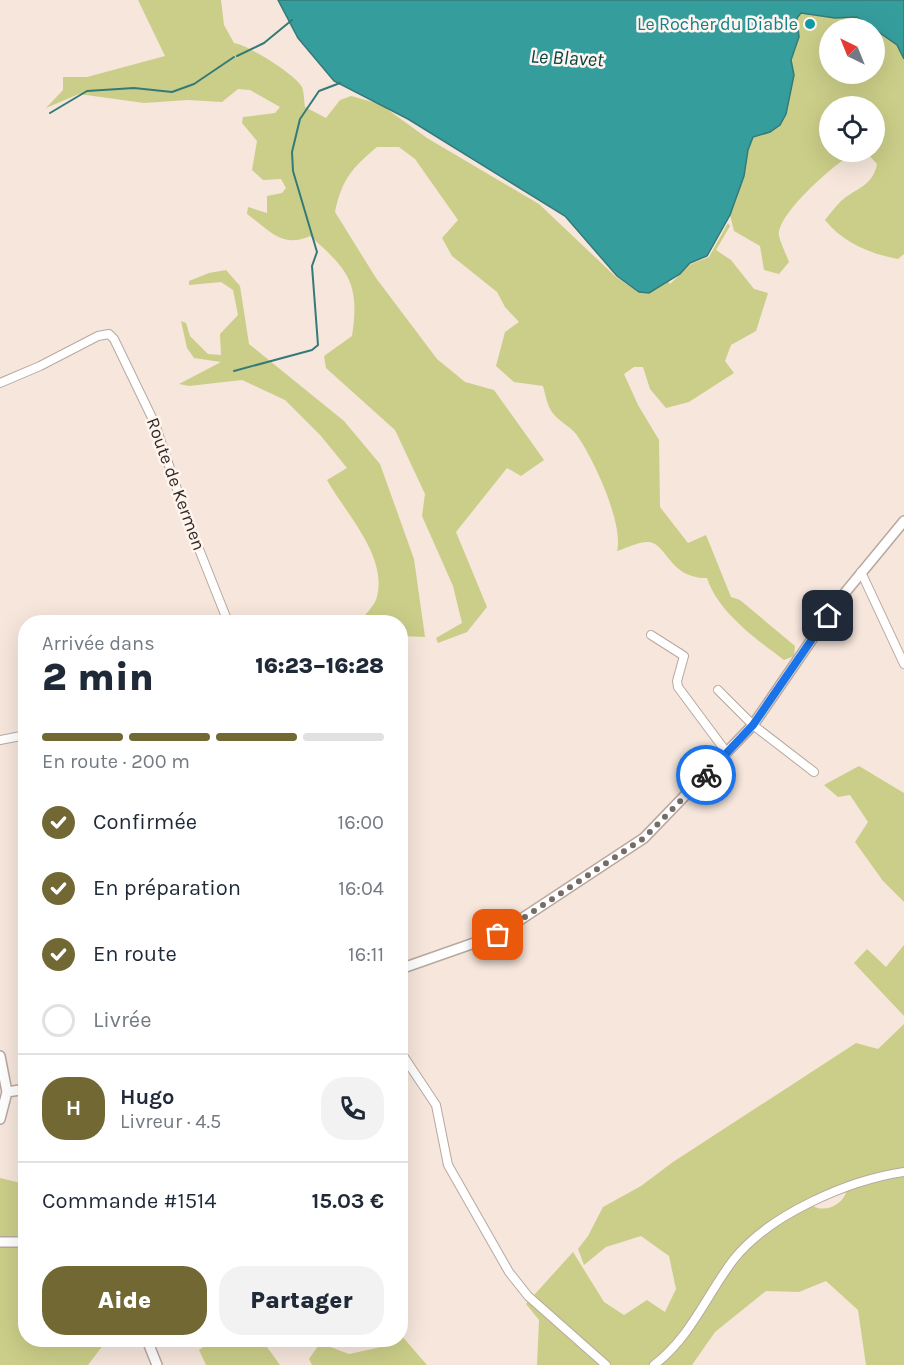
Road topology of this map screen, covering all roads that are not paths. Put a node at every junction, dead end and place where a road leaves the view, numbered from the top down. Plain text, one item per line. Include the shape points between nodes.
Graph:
1 (0, 383) edge
2 (904, 521) edge
3 (861, 572) junction
4 (225, 615) edge
5 (651, 635) dead end
6 (904, 664) edge
7 (718, 690) dead end
8 (753, 725) junction
9 (18, 737) edge
10 (0, 740) edge
11 (727, 753) junction
12 (814, 772) dead end
13 (408, 966) edge
14 (0, 1056) edge
15 (408, 1063) edge
16 (18, 1090) edge
17 (7, 1092) junction
18 (0, 1119) edge
19 (904, 1172) edge
20 (0, 1242) edge
21 (18, 1242) edge
22 (150, 1347) edge
23 (157, 1365) edge
24 (606, 1365) edge
25 (654, 1365) edge

1 - 4 street, Route de Kermen via 109,334 155,424
2 - 3 street
3 - 6 street
3 - 8 street
5 - 11 street via 684,656 678,687
7 - 8 street
8 - 11 street
8 - 12 street
9 - 10 street
11 - 13 street via 644,838 624,852 498,935
14 - 17 street
15 - 24 street via 436,1105 448,1165 509,1272 528,1296
16 - 17 street
17 - 18 street
19 - 25 street via 821,1197 755,1238 734,1259 686,1333
20 - 21 street
22 - 23 street

